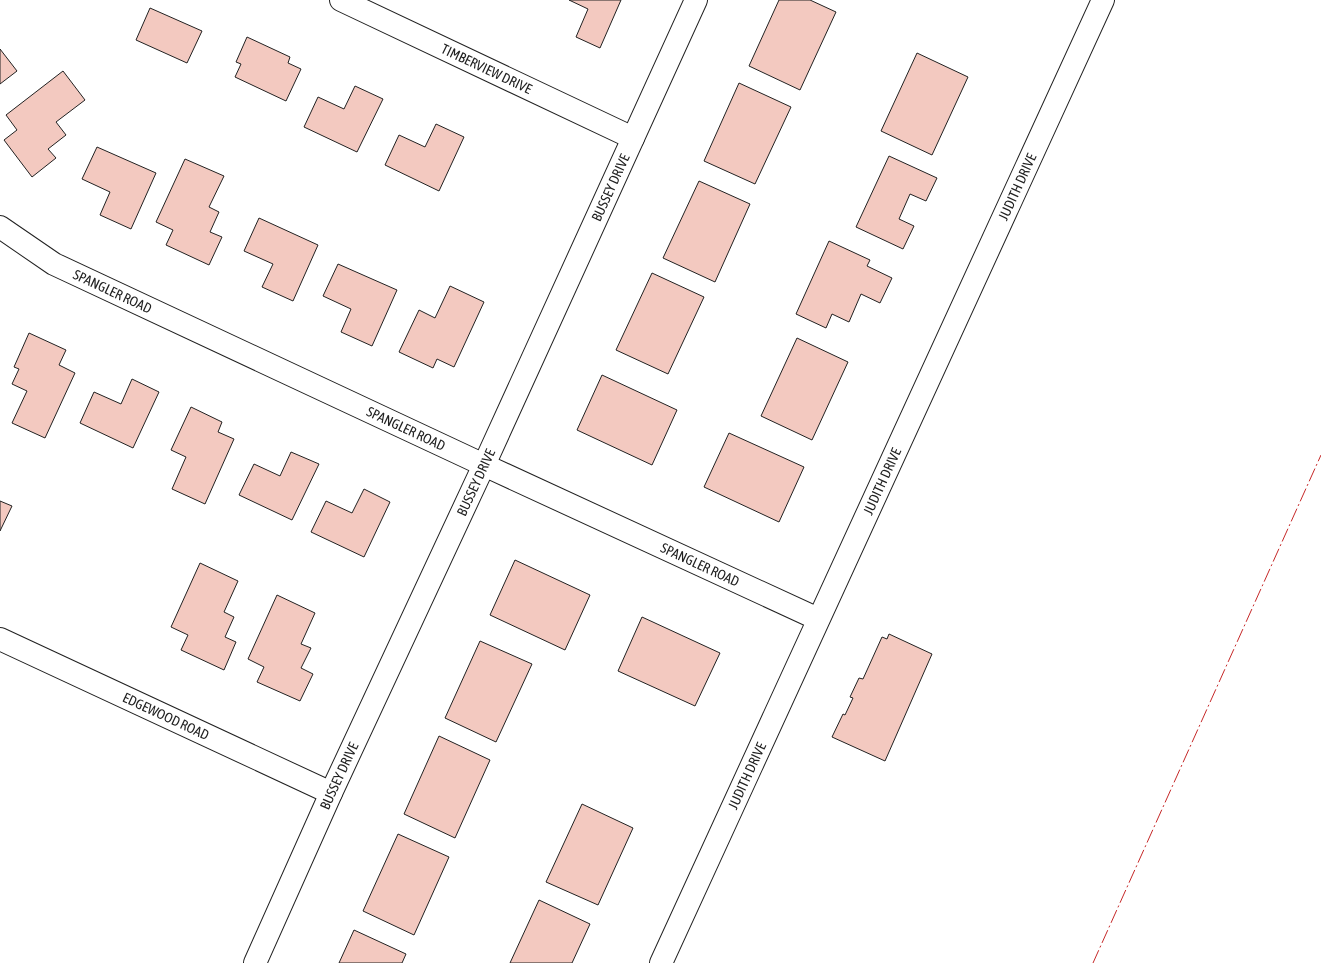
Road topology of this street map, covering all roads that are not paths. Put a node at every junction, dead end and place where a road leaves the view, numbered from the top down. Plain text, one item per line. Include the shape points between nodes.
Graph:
1 (341, 0) edge
2 (696, 0) edge
3 (1103, 0) edge
4 (633, 138) junction
5 (0, 227) edge
6 (484, 465) junction
7 (818, 619) junction
8 (0, 638) edge
9 (331, 793) junction
10 (255, 963) edge
11 (661, 963) edge

1 - 4 street, TIMBERVIEW DRIVE
2 - 4 street, BUSSEY DRIVE
3 - 7 street, JUDITH DRIVE
4 - 6 street, BUSSEY DRIVE
5 - 6 street, SPANGLER ROAD via 54,264
6 - 7 street, SPANGLER ROAD
6 - 9 street, BUSSEY DRIVE
7 - 11 street, JUDITH DRIVE
8 - 9 street, EDGEWOOD ROAD
9 - 10 street, BUSSEY DRIVE

